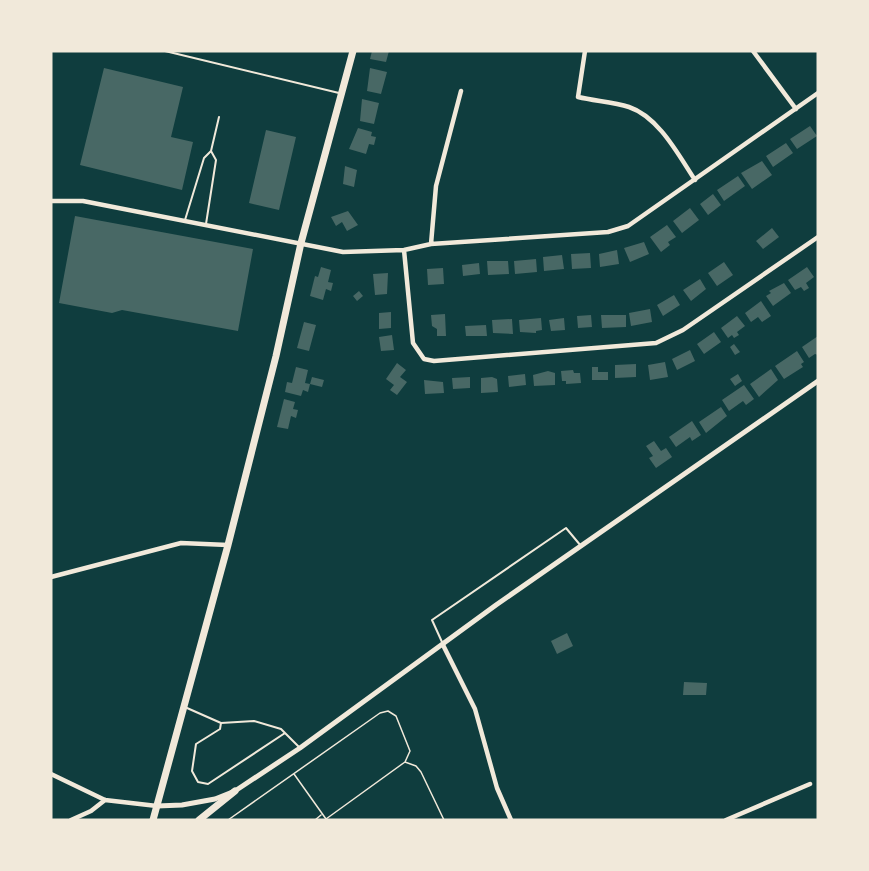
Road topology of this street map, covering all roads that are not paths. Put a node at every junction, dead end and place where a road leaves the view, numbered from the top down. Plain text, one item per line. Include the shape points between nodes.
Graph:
1 (165, 51) edge
2 (352, 51) edge
3 (585, 51) edge
4 (753, 51) edge
5 (461, 91) dead end
6 (818, 93) edge
7 (342, 94) junction
8 (796, 109) junction
9 (219, 117) dead end
10 (211, 151) junction
11 (695, 180) junction
12 (51, 201) edge
13 (185, 220) junction
14 (206, 224) junction
15 (818, 237) edge
16 (300, 243) junction
17 (431, 244) junction
18 (404, 250) junction
19 (818, 381) edge
20 (228, 545) junction
21 (581, 546) junction
22 (51, 577) edge
23 (443, 645) junction
24 (184, 707) junction
25 (221, 723) junction
26 (285, 733) junction
27 (300, 748) junction
28 (51, 774) edge
29 (810, 784) dead end
30 (235, 791) junction
31 (105, 800) junction
32 (157, 806) junction
33 (71, 820) edge
34 (153, 820) edge
35 (200, 820) edge
36 (511, 820) edge
37 (726, 820) edge

1 - 7 lane
2 - 7 main road
3 - 11 street via 578,98 631,107 647,118
4 - 8 street
5 - 17 street via 436,186
6 - 8 street
7 - 16 main road
8 - 11 street
9 - 10 lane
10 - 13 lane via 204,158
10 - 14 lane via 216,160
11 - 17 street via 628,226 608,232
12 - 13 street via 83,201
13 - 14 street
14 - 16 street
15 - 18 street via 683,330 656,343 434,361 424,359 413,343
16 - 18 street via 343,252
16 - 20 main road
17 - 18 street
19 - 21 street
20 - 22 street via 182,543
20 - 24 main road
21 - 23 street
21 - 23 lane via 566,528 432,620
23 - 27 street
23 - 36 street via 475,710 497,788
24 - 25 lane
24 - 32 main road
25 - 26 lane via 254,721
25 - 26 lane via 220,729 196,744 192,771 198,782 208,784
26 - 27 lane
27 - 30 street
28 - 31 street
29 - 37 street
30 - 32 street via 193,803
30 - 35 main road
31 - 32 street
31 - 33 street
32 - 34 main road

